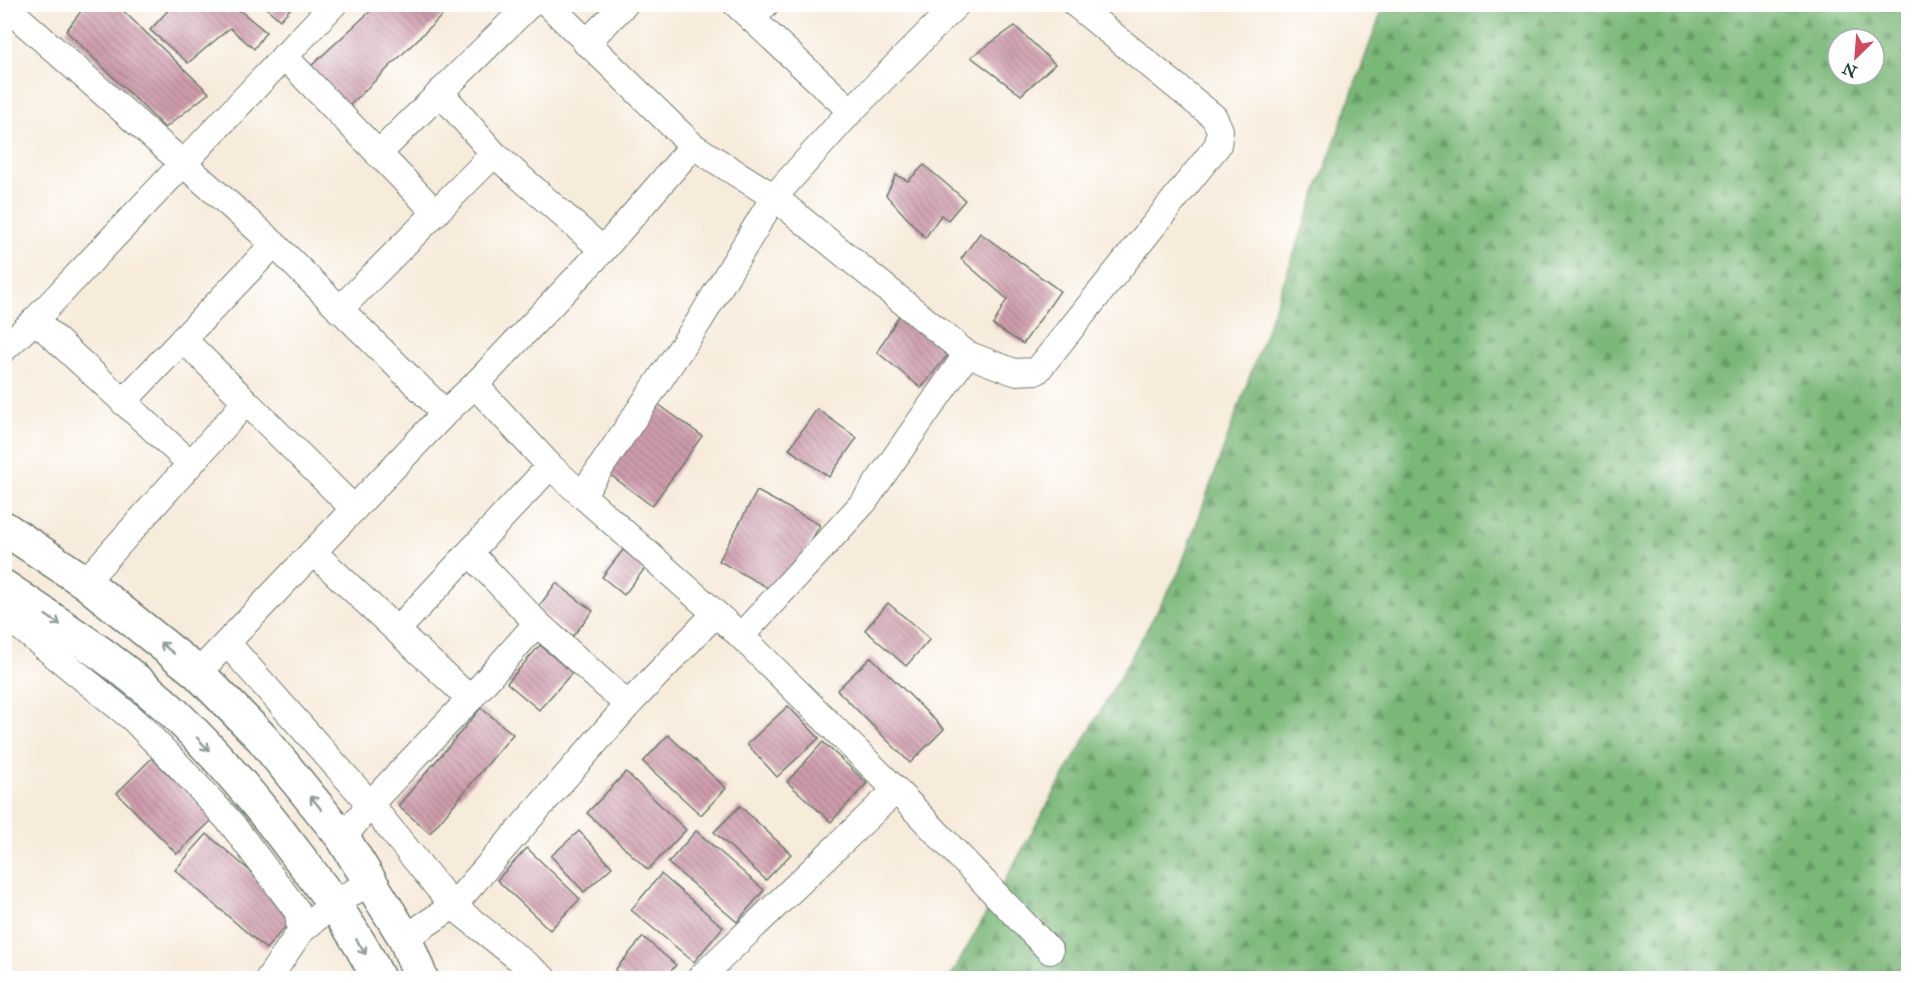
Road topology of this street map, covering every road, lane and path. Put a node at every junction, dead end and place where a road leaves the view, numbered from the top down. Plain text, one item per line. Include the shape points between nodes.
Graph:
1 (334, 4) edge
2 (530, 4) edge
3 (548, 4) edge
4 (625, 4) edge
5 (957, 4) edge
6 (1075, 4) edge
7 (4, 5) edge
8 (751, 9) edge
9 (586, 43) junction
10 (284, 56) junction
11 (440, 92) junction
12 (851, 111) junction
13 (693, 146) junction
14 (378, 154) junction
15 (494, 154) junction
16 (182, 164) junction
17 (774, 197) junction
18 (436, 213) junction
19 (274, 244) junction
20 (603, 250) junction
21 (339, 310) junction
22 (35, 320) junction
23 (183, 339) junction
24 (4, 349) edge
25 (967, 354) junction
26 (475, 385) junction
27 (123, 402) junction
28 (246, 402) junction
29 (445, 413) junction
30 (190, 463) junction
31 (550, 466) junction
32 (582, 495) junction
33 (354, 509) junction
34 (4, 528) edge
35 (313, 552) junction
36 (470, 553) junction
37 (85, 582) junction
38 (6, 588) edge
39 (715, 614) junction
40 (537, 623) junction
41 (398, 630) junction
42 (741, 636) junction
43 (227, 643) junction
44 (198, 673) junction
45 (470, 699) junction
46 (628, 705) junction
47 (896, 789) junction
48 (370, 804) junction
49 (344, 838) junction
50 (369, 883) junction
51 (334, 903) junction
52 (453, 906) junction
53 (300, 932) junction
54 (405, 938) junction
55 (1050, 951) dead end
56 (269, 978) edge
57 (378, 978) edge
58 (421, 978) edge
59 (543, 978) edge
60 (700, 978) edge

1 - 10 street
2 - 11 street
3 - 9 street
4 - 9 street
5 - 12 street
6 - 25 street via 1214,117 1220,130 1218,145 1037,371 1014,372
7 - 16 street
8 - 12 street
9 - 13 street
10 - 14 street
10 - 16 street
11 - 14 street
11 - 15 street
12 - 17 street
13 - 17 street
13 - 20 street
14 - 18 street
15 - 18 street
15 - 20 street
16 - 19 street
16 - 22 street
17 - 25 street
17 - 32 street via 698,323
18 - 21 street
19 - 21 street
19 - 23 street
20 - 26 street
21 - 29 street
22 - 24 street
22 - 27 street
23 - 27 street
23 - 28 street
25 - 42 street via 864,502
26 - 29 street
26 - 31 street
27 - 30 street
28 - 30 street
28 - 33 street
29 - 33 street
30 - 37 street
31 - 32 street
31 - 36 street
32 - 39 street
33 - 35 street
34 - 37 main road
35 - 41 street
35 - 43 street
36 - 40 street
36 - 41 street
44 -> 37 main road
38 -> 51 main road via 72,632 176,714 240,783
38 - 53 street via 10,619 133,719 231,823 298,912
39 - 42 street
39 - 46 street
40 - 45 street
40 - 46 street
41 - 45 street
42 - 47 street
43 - 44 street
43 - 48 street
49 -> 44 main road via 262,738
45 - 48 street
46 - 52 street
47 - 55 street
47 - 60 street
48 - 49 street
48 - 52 street
49 - 50 main road
50 - 51 street
50 - 54 main road
51 - 53 street
51 -> 57 main road
52 - 54 street
52 - 59 street
53 - 56 street
54 - 58 main road

